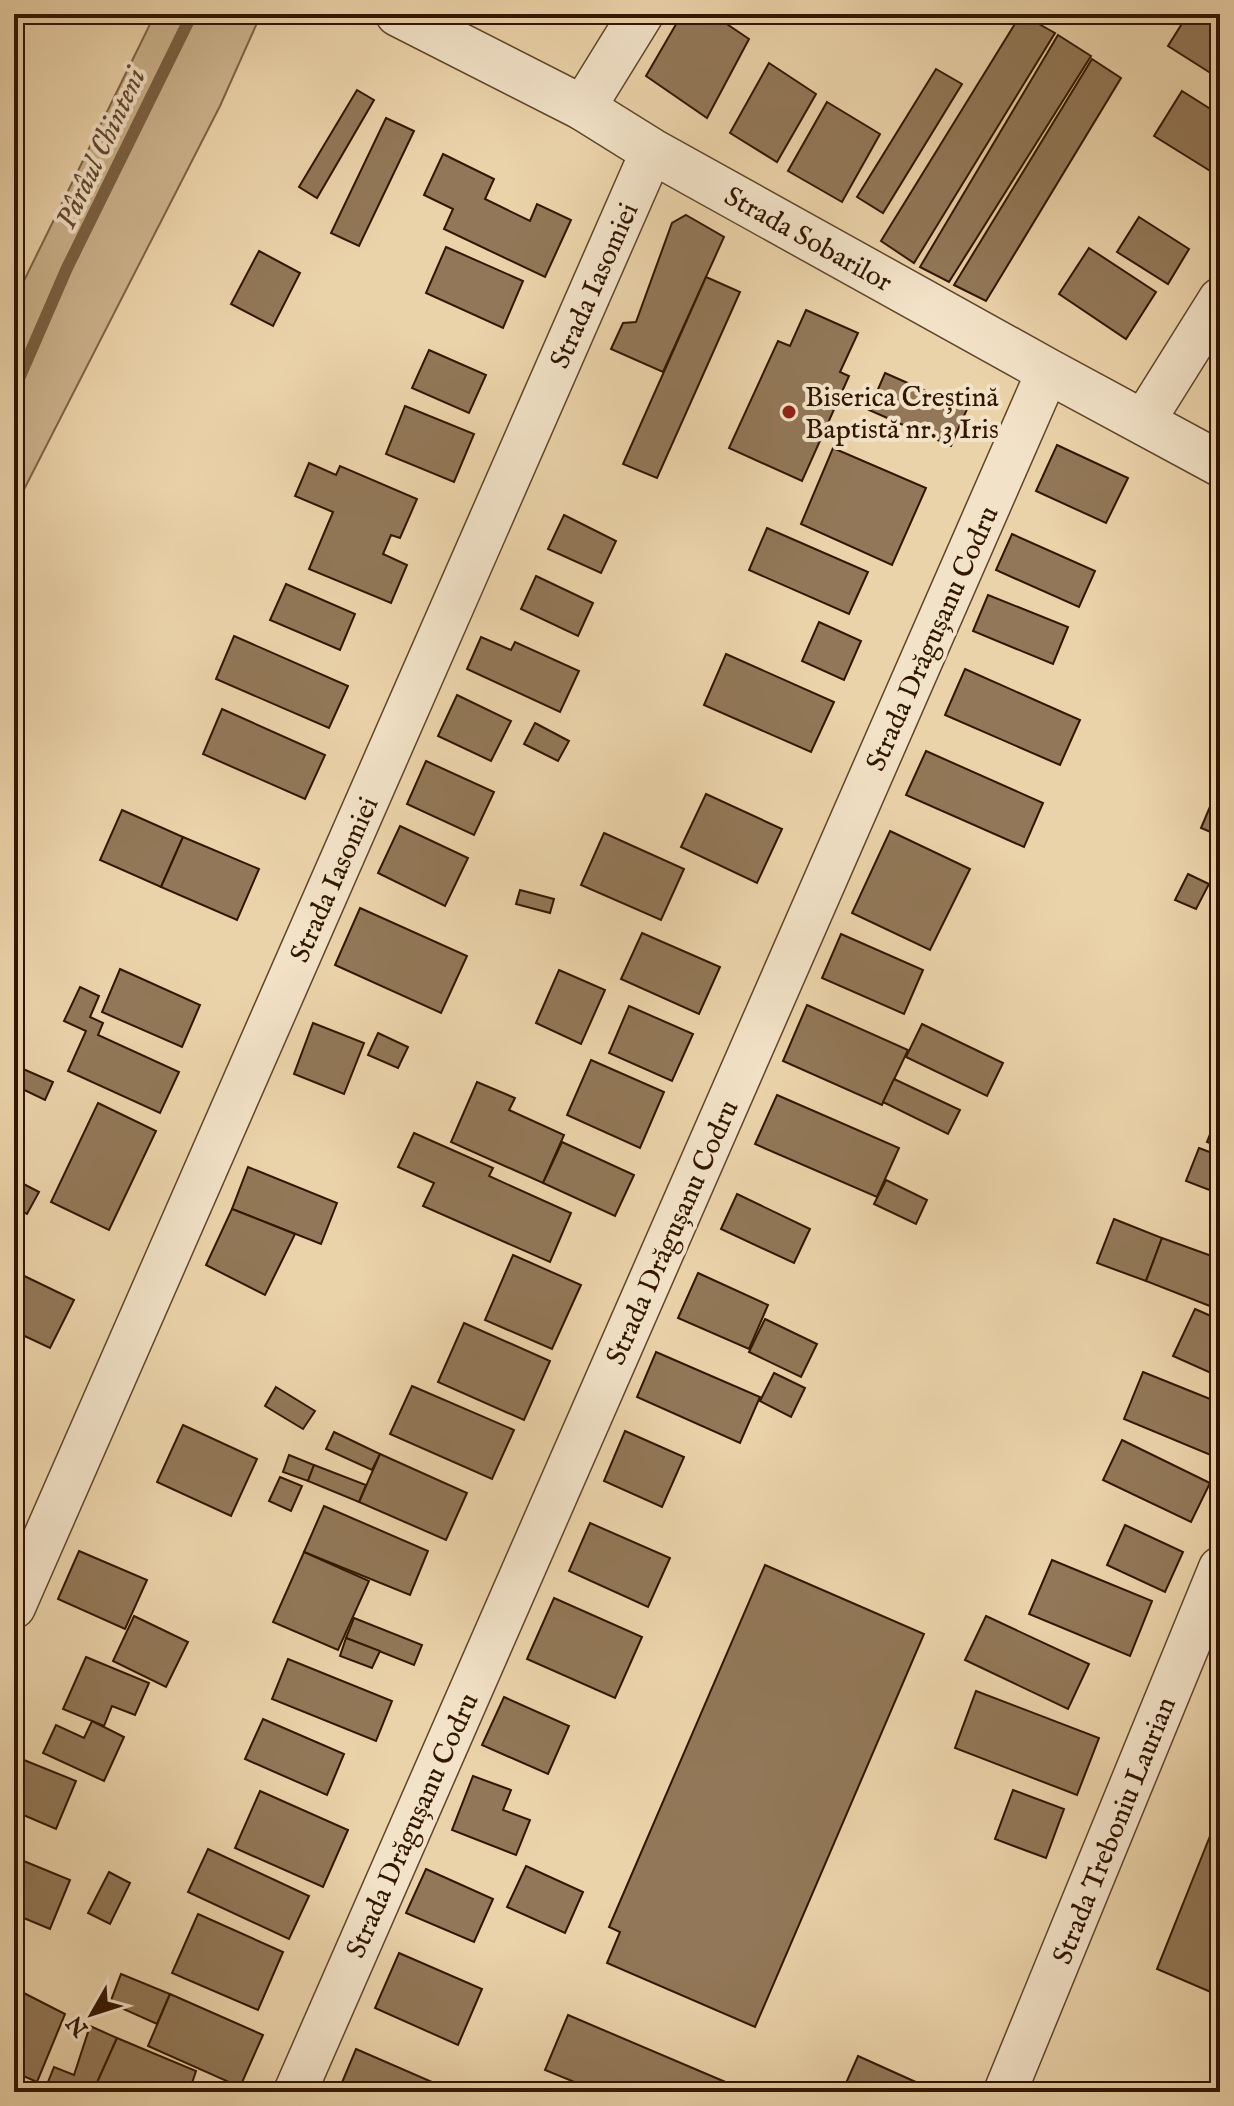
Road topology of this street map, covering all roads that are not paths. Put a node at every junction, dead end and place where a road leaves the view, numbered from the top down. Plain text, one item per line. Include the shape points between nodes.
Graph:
1 (398, 14) edge
2 (641, 14) edge
3 (583, 108) junction
4 (652, 151) junction
5 (1220, 299) edge
6 (1048, 371) junction
7 (1143, 422) junction
8 (1220, 464) edge
9 (1220, 1568) edge
10 (14, 1607) edge
11 (295, 2092) edge
12 (1005, 2092) edge

1 - 3 street, Strada Sobarilor
2 - 3 street
3 - 4 street, Strada Sobarilor
4 - 6 street, Strada Sobarilor
4 - 10 street, Strada Iasomiei
5 - 7 street
6 - 7 street, Strada Sobarilor
6 - 11 street, Strada Drăgușanu Codru
7 - 8 street, Strada Sobarilor
9 - 12 street, Strada Treboniu Laurian

